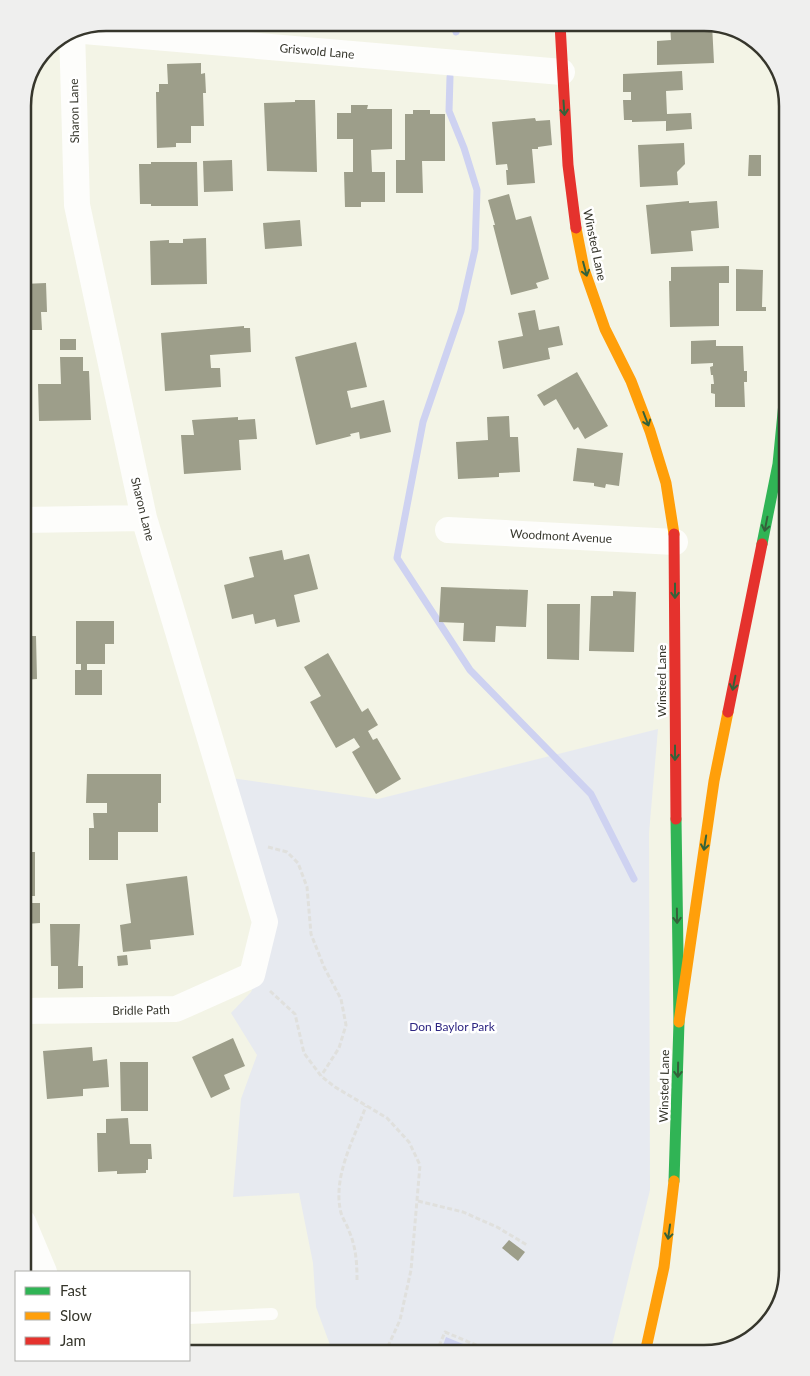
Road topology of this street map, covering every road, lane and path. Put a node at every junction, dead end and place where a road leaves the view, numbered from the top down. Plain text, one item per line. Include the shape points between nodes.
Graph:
1 (560, 31) edge
2 (97, 32) edge
3 (72, 40) edge
4 (562, 72) junction
5 (779, 455) edge
6 (144, 518) junction
7 (31, 520) edge
8 (448, 530) dead end
9 (675, 542) junction
10 (242, 845) junction
11 (252, 975) junction
12 (31, 1011) edge
13 (679, 1022) junction
14 (321, 1076) junction
15 (366, 1106) junction
16 (418, 1201) junction
17 (31, 1242) edge
18 (527, 1245) dead end
19 (44, 1271) edge
20 (357, 1280) dead end
21 (272, 1314) dead end
22 (190, 1318) edge
23 (389, 1345) edge
24 (439, 1345) edge
25 (474, 1345) edge
26 (647, 1345) edge

1 - 4 main road, Winsted Lane
2 - 4 street, Griswold Lane
3 - 6 street, Sharon Lane via 76,205
4 -> 9 main road, Winsted Lane via 574,220 584,269 605,329 631,381 650,431 666,483
5 -> 13 main road via 714,780
6 - 7 street
6 - 10 street, Sharon Lane
8 - 9 street, Woodmont Avenue
9 -> 13 main road, Winsted Lane
10 - 11 street, Sharon Lane via 265,922
10 - 14 path via 287,852 298,863 307,886 311,934 341,1000 346,1025 339,1048
11 - 12 street, Bridle Path via 176,1010
11 - 14 path via 295,1014 304,1052
13 -> 26 main road, Winsted Lane via 674,1192 664,1266
14 - 15 path
15 - 16 path via 387,1118 409,1142 420,1165
15 - 20 path via 343,1168 339,1194 342,1214 356,1254
16 - 18 path via 463,1212
16 - 23 path via 409,1278 400,1320
17 - 19 street
21 - 22 lane
24 - 25 path via 445,1332

